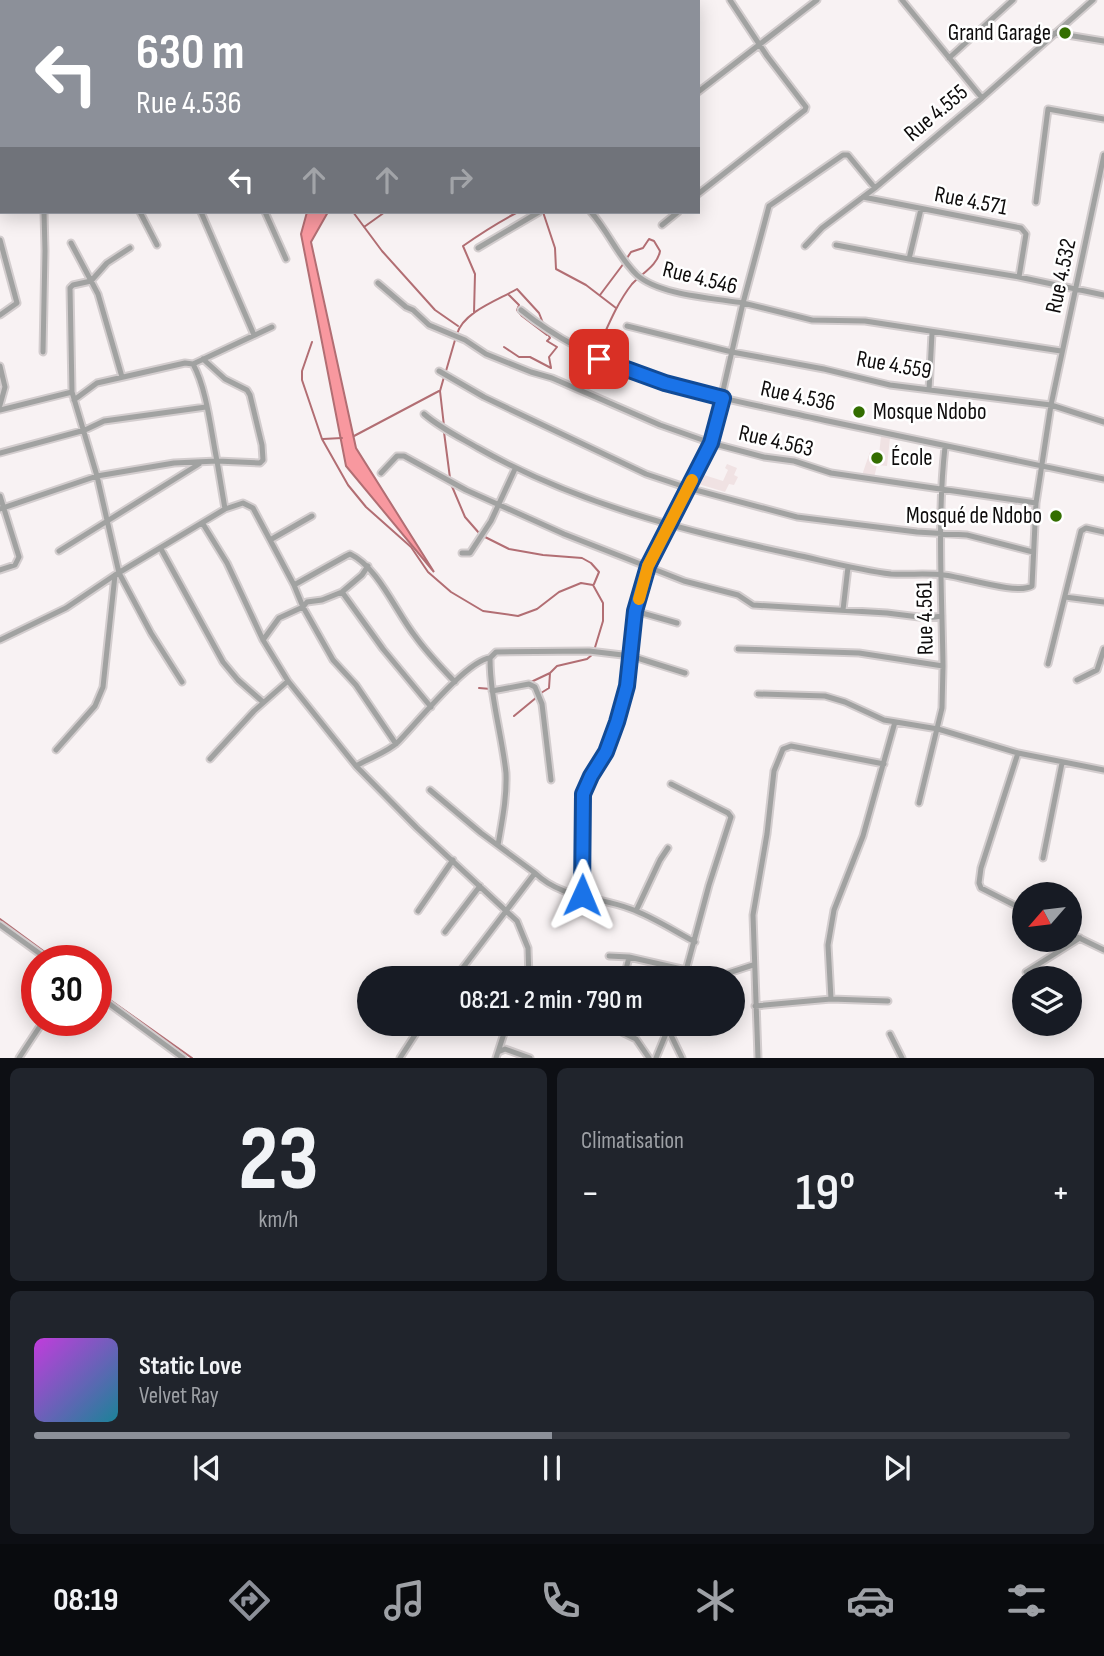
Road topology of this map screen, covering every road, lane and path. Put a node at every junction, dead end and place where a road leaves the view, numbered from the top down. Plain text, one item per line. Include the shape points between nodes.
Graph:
1 (730, 0) edge
2 (817, 0) edge
3 (902, 0) edge
4 (1013, 0) edge
5 (1089, 1) edge
6 (1055, 33) junction
7 (1104, 41) edge
8 (760, 46) junction
9 (949, 58) junction
10 (700, 91) edge
11 (982, 98) junction
12 (1104, 119) edge
13 (1104, 155) edge
14 (875, 188) junction
15 (700, 192) edge
16 (863, 197) junction
17 (1036, 202) dead end
18 (921, 209) junction
19 (44, 214) edge
20 (141, 214) edge
21 (202, 214) edge
22 (266, 214) edge
23 (536, 214) edge
24 (594, 214) edge
25 (676, 214) edge
26 (662, 225) dead end
27 (0, 240) edge
28 (71, 243) dead end
29 (836, 245) dead end
30 (157, 246) dead end
31 (805, 246) dead end
32 (130, 248) dead end
33 (478, 248) dead end
34 (286, 259) dead end
35 (909, 259) junction
36 (1019, 277) junction
37 (92, 281) junction
38 (378, 284) dead end
39 (1077, 291) junction
40 (1104, 295) edge
41 (743, 303) junction
42 (521, 310) dead end
43 (0, 315) edge
44 (627, 326) dead end
45 (272, 327) dead end
46 (932, 333) junction
47 (254, 335) junction
48 (1061, 351) junction
49 (43, 352) dead end
50 (732, 352) junction
51 (203, 359) junction
52 (192, 364) junction
53 (0, 366) edge
54 (439, 371) dead end
55 (122, 377) junction
56 (929, 390) junction
57 (72, 392) junction
58 (723, 398) junction
59 (74, 400) junction
60 (1051, 405) junction
61 (206, 407) junction
62 (0, 408) edge
63 (424, 414) dead end
64 (1104, 421) edge
65 (85, 430) junction
66 (711, 443) junction
67 (945, 447) junction
68 (0, 453) edge
69 (217, 461) junction
70 (201, 463) junction
71 (1042, 466) junction
72 (515, 469) junction
73 (381, 473) dead end
74 (97, 476) junction
75 (1104, 479) edge
76 (688, 488) junction
77 (940, 490) junction
78 (0, 496) edge
79 (498, 503) junction
80 (1036, 503) junction
81 (2, 509) edge
82 (225, 509) junction
83 (312, 516) dead end
84 (108, 521) junction
85 (203, 524) junction
86 (669, 525) junction
87 (1104, 532) edge
88 (940, 534) junction
89 (270, 540) junction
90 (161, 548) junction
91 (59, 551) dead end
92 (1033, 551) junction
93 (462, 552) dead end
94 (368, 566) junction
95 (648, 566) junction
96 (848, 567) junction
97 (0, 570) edge
98 (117, 574) junction
99 (942, 574) junction
100 (295, 585) junction
101 (342, 592) junction
102 (1065, 597) junction
103 (1104, 602) edge
104 (303, 607) junction
105 (843, 610) junction
106 (635, 611) junction
107 (942, 616) junction
108 (677, 623) dead end
109 (0, 640) edge
110 (263, 640) junction
111 (738, 649) dead end
112 (1104, 650) edge
113 (631, 656) junction
114 (489, 658) junction
115 (1048, 664) dead end
116 (943, 666) junction
117 (685, 673) dead end
118 (1077, 680) dead end
119 (288, 681) junction
120 (182, 682) dead end
121 (455, 682) junction
122 (492, 691) junction
123 (758, 694) dead end
124 (263, 702) junction
125 (431, 706) junction
126 (895, 722) junction
127 (938, 729) junction
128 (396, 744) junction
129 (56, 750) dead end
130 (1018, 753) junction
131 (210, 759) dead end
132 (1062, 763) junction
133 (884, 764) junction
134 (356, 766) junction
135 (1104, 770) edge
136 (551, 780) dead end
137 (671, 784) dead end
138 (430, 790) dead end
139 (919, 803) dead end
140 (498, 845) junction
141 (668, 848) dead end
142 (1043, 858) dead end
143 (453, 860) junction
144 (535, 873) junction
145 (480, 886) junction
146 (582, 895) junction
147 (1012, 904) edge
148 (508, 910) junction
149 (418, 911) dead end
150 (636, 911) junction
151 (0, 925) edge
152 (445, 932) dead end
153 (1082, 939) edge
154 (695, 942) junction
155 (28, 945) edge
156 (1104, 950) edge
157 (1058, 952) edge
158 (609, 956) dead end
159 (629, 957) junction
160 (754, 965) junction
161 (464, 966) edge
162 (529, 966) edge
163 (627, 966) edge
164 (668, 966) edge
165 (687, 966) edge
166 (1036, 966) edge
167 (745, 968) edge
168 (831, 999) junction
169 (888, 1001) dead end
170 (112, 1006) edge
171 (755, 1006) junction
172 (890, 1034) dead end
173 (33, 1036) edge
174 (414, 1036) edge
175 (503, 1036) edge
176 (630, 1036) edge
177 (665, 1036) edge
178 (673, 1036) edge
179 (175, 1055) edge
180 (497, 1055) edge
181 (19, 1058) edge
182 (183, 1058) edge
183 (400, 1058) edge
184 (530, 1058) edge
185 (649, 1058) edge
186 (656, 1058) edge
187 (682, 1058) edge
188 (758, 1058) edge
189 (902, 1058) edge

1 - 8 street
2 - 8 street
3 - 9 street
4 - 9 street
5 - 6 street, Rue 4.555
6 - 7 street
6 - 11 street, Rue 4.555
8 - 10 street
8 - 15 street via 805,110
9 - 11 street
11 - 14 street, Rue 4.555
12 - 17 street via 1048,109
13 - 39 street, Rue 4.532
14 - 16 street, Rue 4.555
14 - 41 street via 848,155 843,155 771,203
16 - 18 street, Rue 4.571
16 - 31 street, Rue 4.555
18 - 35 street
18 - 36 street, Rue 4.571 via 1024,230
19 - 49 street
20 - 30 street
21 - 47 street
22 - 34 street
23 - 33 street
24 - 41 street, Rue 4.546 via 635,274 645,281
25 - 26 street
27 - 43 street via 17,303
28 - 37 street
29 - 35 street
32 - 37 street via 107,262
35 - 36 street
36 - 39 street
37 - 55 street
37 - 57 street via 73,285 69,293
38 - 66 street, Rue 4.563 via 429,325 486,354
39 - 40 street
39 - 48 street, Rue 4.532
41 - 46 street via 812,320 865,321
41 - 50 street, Rue 4.546
42 - 58 street, Rue 4.536 via 549,332 599,359
44 - 50 street, Rue 4.559
45 - 47 street
46 - 48 street
46 - 56 street
47 - 51 street
48 - 60 street, Rue 4.532
50 - 56 street, Rue 4.559
50 - 58 street, Rue 4.546
51 - 52 street
51 - 69 street via 225,379 247,390 262,445 263,460 257,464
52 - 55 street
52 - 61 street
53 - 62 street via 5,387
54 - 76 street via 646,474
55 - 59 street via 97,383
56 - 60 street, Rue 4.559
57 - 59 street
57 - 62 street
58 - 66 street, Rue 4.546
58 - 67 street, Rue 4.536
59 - 65 street
60 - 64 street
60 - 71 street, Rue 4.532
61 - 65 street via 104,421
61 - 69 street
63 - 72 street
65 - 68 street
65 - 74 street
66 - 76 street, Rue 4.546
66 - 77 street, Rue 4.563 via 831,473
67 - 71 street, Rue 4.536
67 - 77 street, Rue 4.561
69 - 70 street
69 - 82 street
70 - 74 street
70 - 84 street
71 - 75 street, Rue 4.536
71 - 80 street, Rue 4.532
72 - 79 street
72 - 86 street via 601,505
73 - 79 street via 400,455
74 - 81 street
74 - 84 street
76 - 86 street, Rue 4.546
76 - 88 street via 797,517
77 - 80 street, Rue 4.563
77 - 88 street, Rue 4.561
78 - 81 street
79 - 93 street via 470,553
79 - 95 street
80 - 92 street, Rue 4.532
81 - 97 street via 19,557 15,565
82 - 85 street
82 - 89 street via 243,503 253,508
83 - 89 street
84 - 91 street
84 - 98 street
85 - 90 street
85 - 110 street
86 - 95 street, Rue 4.546
86 - 96 street
87 - 102 street via 1081,531
88 - 92 street via 967,535
88 - 99 street, Rue 4.561
89 - 100 street
90 - 98 street
90 - 124 street via 223,662
92 - 99 street, Rue 4.532 via 1032,586 1028,588
94 - 100 street via 350,554
94 - 101 street
94 - 121 street via 416,639
95 - 105 street via 753,604
95 - 106 street, Rue 4.546
96 - 99 street via 892,574
96 - 105 street
98 - 109 street via 66,608
98 - 120 street
98 - 129 street via 103,687 95,706
99 - 107 street, Rue 4.561
100 - 104 street
101 - 104 street
101 - 125 street
102 - 103 street
102 - 115 street
104 - 110 street via 279,618
104 - 128 street via 333,660
105 - 107 street
106 - 108 street
106 - 113 street, Rue 4.546
107 - 116 street, Rue 4.561
110 - 119 street
111 - 116 street, Rue 4.561 via 859,653
112 - 118 street via 1097,670
113 - 114 street via 589,651 496,652
113 - 117 street
113 - 146 street, Rue 4.546 via 617,722 583,794
114 - 121 street
114 - 122 street
116 - 127 street
119 - 124 street
119 - 134 street
121 - 125 street
122 - 136 street via 528,684 535,687
122 - 140 street via 506,775
123 - 126 street via 825,696
124 - 131 street
125 - 128 street
126 - 127 street
126 - 133 street
127 - 130 street
127 - 139 street
128 - 134 street
130 - 132 street
130 - 147 street via 979,883
132 - 135 street
132 - 142 street
133 - 160 street via 791,746 783,749 774,771 753,915
133 - 168 street via 834,910 828,945
134 - 143 street
137 - 154 street via 731,817
138 - 140 street
140 - 144 street
141 - 150 street
143 - 145 street
143 - 149 street
144 - 146 street via 556,889
144 - 148 street
145 - 148 street
145 - 152 street
146 - 150 street
148 - 161 street
148 - 162 street via 522,929
150 - 154 street
151 - 155 street
153 - 156 street
154 - 165 street
157 - 166 street
158 - 159 street
159 - 163 street
159 - 164 street
160 - 167 street
160 - 171 street
168 - 169 street
168 - 171 street
170 - 179 street
171 - 188 street
172 - 189 street
173 - 181 street
174 - 183 street
175 - 180 street
176 - 185 street
177 - 186 street
178 - 187 street
179 - 182 street
180 - 184 street via 505,1049

